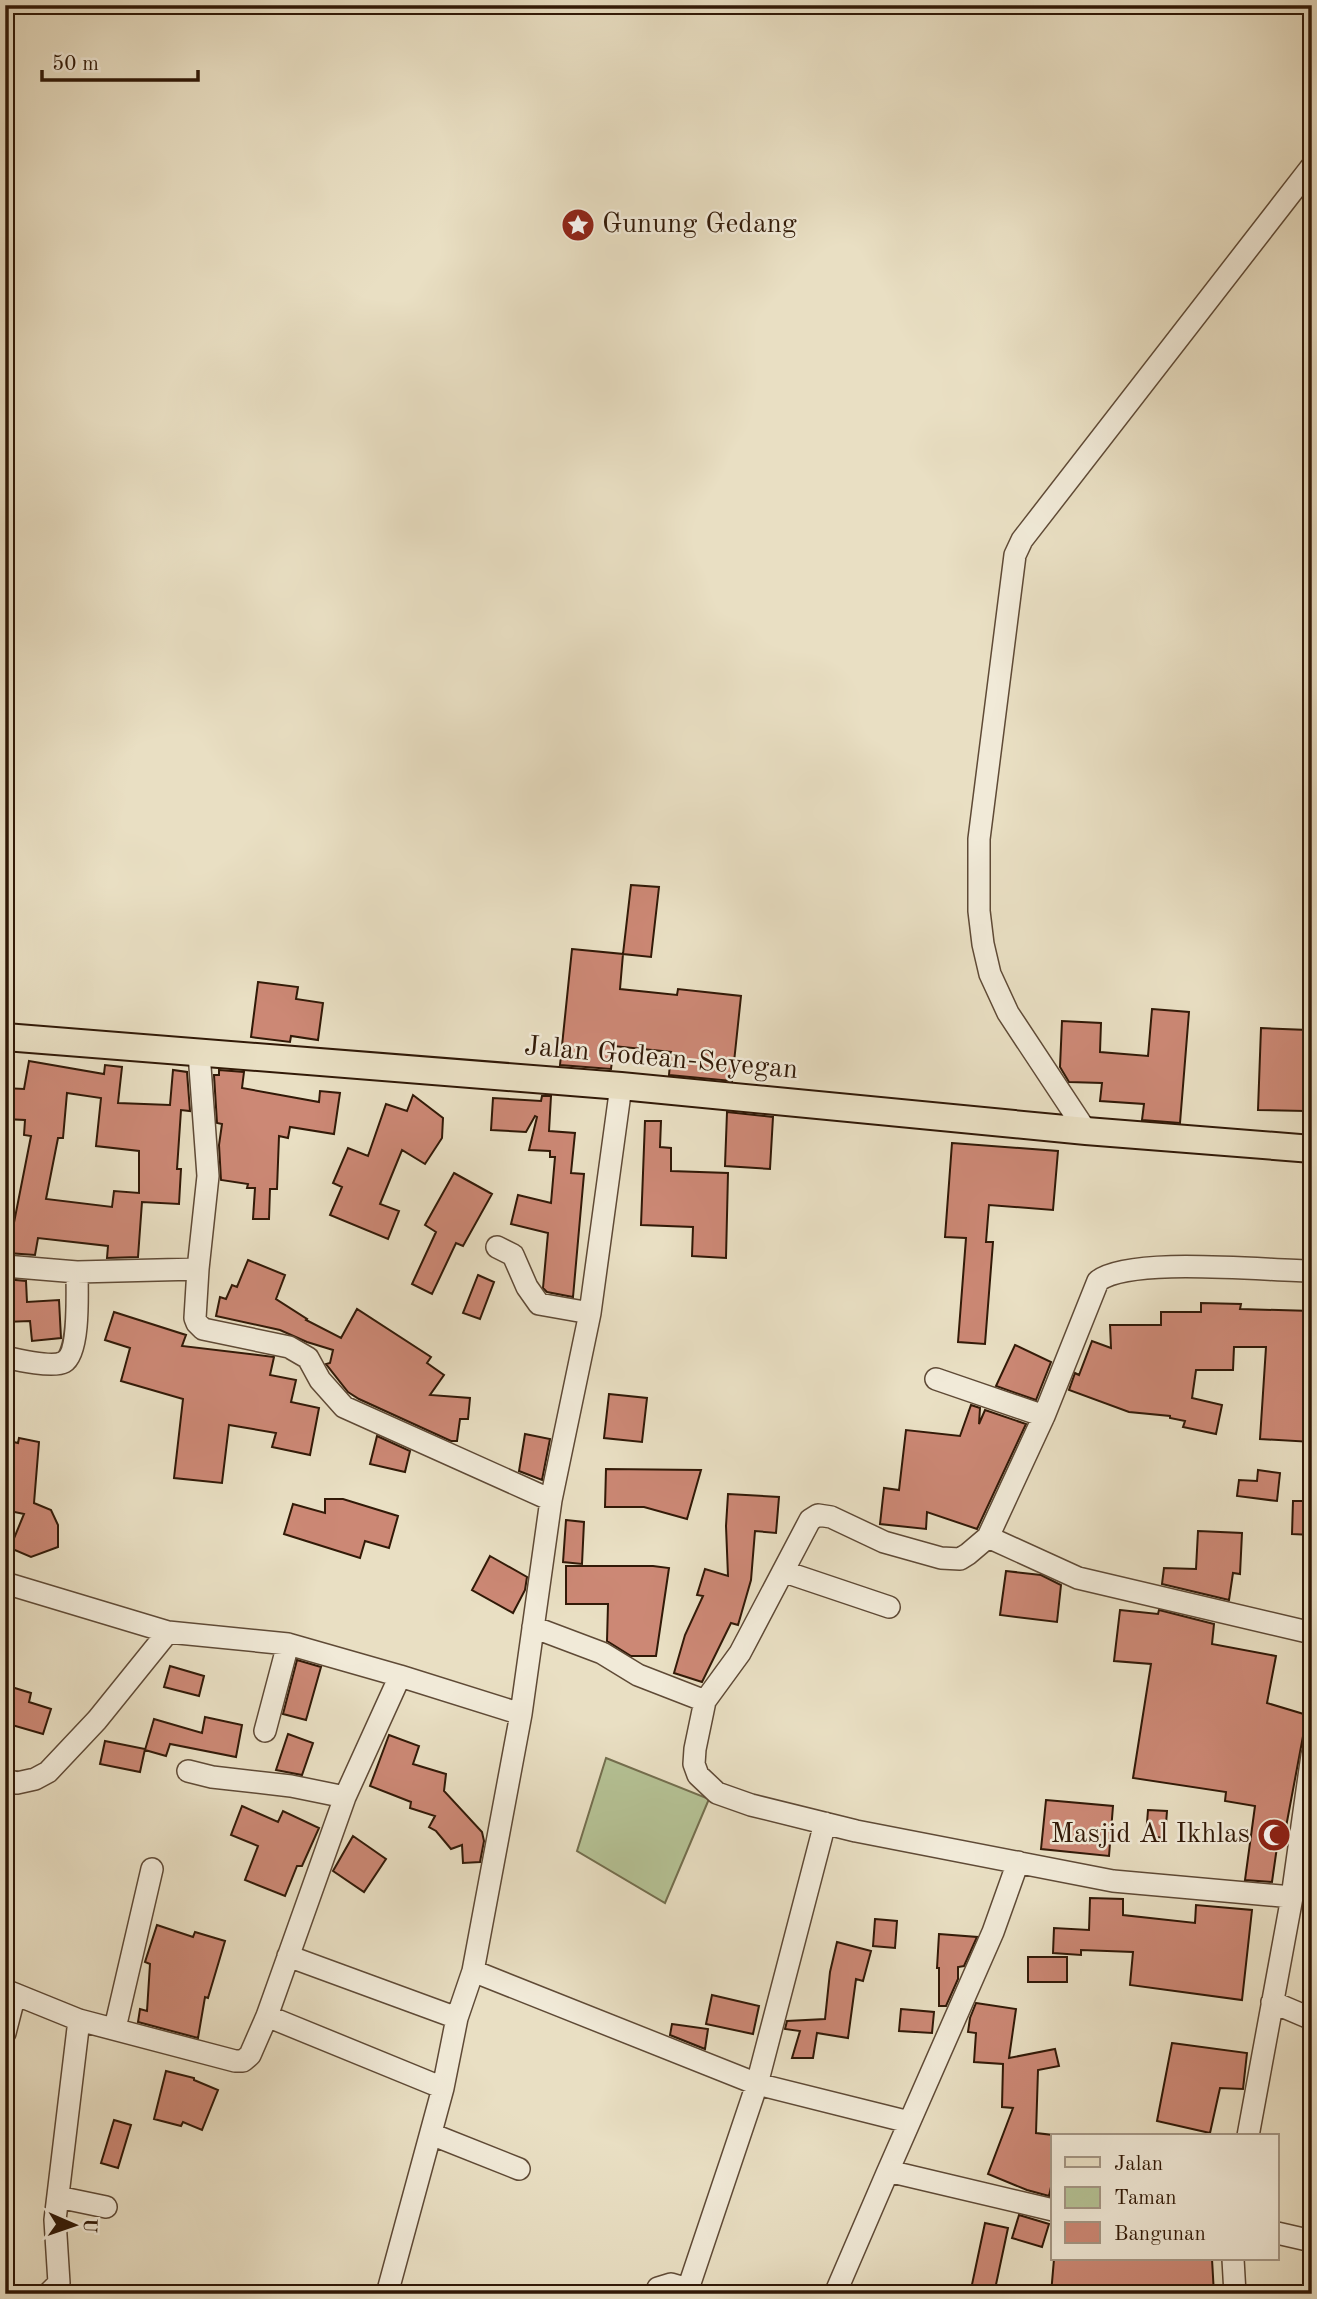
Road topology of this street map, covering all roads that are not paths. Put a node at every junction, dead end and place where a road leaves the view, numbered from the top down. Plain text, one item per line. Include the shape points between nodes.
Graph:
1 (1312, 166) edge
2 (5, 1037) edge
3 (200, 1053) junction
4 (621, 1086) junction
5 (1086, 1130) junction
6 (1312, 1149) edge
7 (497, 1247) dead end
8 (5, 1266) edge
9 (198, 1269) junction
10 (1312, 1271) edge
11 (77, 1272) junction
12 (590, 1312) junction
13 (5, 1357) edge
14 (936, 1379) dead end
15 (1044, 1416) junction
16 (551, 1500) junction
17 (988, 1537) junction
18 (785, 1572) junction
19 (5, 1583) edge
20 (889, 1606) dead end
21 (533, 1627) junction
22 (168, 1632) junction
23 (1312, 1633) edge
24 (288, 1644) junction
25 (400, 1676) junction
26 (705, 1701) junction
27 (521, 1714) junction
28 (265, 1731) dead end
29 (1312, 1755) edge
30 (188, 1771) dead end
31 (5, 1780) edge
32 (345, 1797) junction
33 (825, 1823) junction
34 (1018, 1863) junction
35 (152, 1870) dead end
36 (1292, 1897) junction
37 (288, 1956) junction
38 (473, 1971) junction
39 (10, 1992) edge
40 (1272, 2002) junction
41 (267, 2016) junction
42 (457, 2018) junction
43 (79, 2020) junction
44 (1312, 2020) edge
45 (115, 2028) junction
46 (5, 2033) edge
47 (757, 2084) junction
48 (443, 2088) junction
49 (909, 2122) junction
50 (431, 2134) junction
51 (1248, 2134) edge
52 (519, 2169) dead end
53 (888, 2171) junction
54 (58, 2197) junction
55 (106, 2207) dead end
56 (1051, 2210) edge
57 (1278, 2233) edge
58 (1312, 2241) edge
59 (1233, 2260) edge
60 (697, 2291) edge
61 (48, 2294) edge
62 (387, 2294) edge
63 (655, 2294) edge
64 (835, 2294) edge
65 (1235, 2294) edge

1 - 5 street via 1022,540 1015,555 979,839 983,944 990,974 1008,1013
2 - 3 main road, Jalan Godean-Seyegan
3 - 4 main road, Jalan Godean-Seyegan
3 - 9 street via 208,1176
4 - 5 main road, Jalan Godean-Seyegan
4 - 12 street
5 - 6 main road, Jalan Godean-Seyegan
7 - 12 street via 513,1255 539,1304
8 - 11 street
9 - 11 street
9 - 16 street via 195,1318 203,1329 289,1347 308,1358 344,1407
10 - 15 street via 1187,1267 1104,1276 1095,1286
11 - 13 street via 70,1356 55,1363
12 - 16 street
14 - 15 street
15 - 17 street
16 - 21 street
17 - 18 street via 964,1557 948,1560 818,1516 810,1520
17 - 23 street via 1079,1578
18 - 20 street
18 - 26 street via 740,1653
19 - 22 street
21 - 26 street via 603,1653 638,1675
21 - 27 street
22 - 24 street
22 - 31 street via 48,1772 17,1783
24 - 25 street
24 - 28 street
25 - 27 street
25 - 32 street
26 - 33 street via 694,1763 706,1784 730,1798
27 - 38 street
29 - 36 street
30 - 32 street
32 - 37 street
33 - 34 street
33 - 47 street
34 - 36 street via 1113,1881
34 - 49 street via 993,1932
35 - 45 street
36 - 40 street
37 - 41 street
37 - 42 street
38 - 42 street
38 - 47 street
39 - 43 street
39 - 46 street
40 - 44 street
40 - 51 street
41 - 45 street via 243,2061
41 - 48 street
42 - 48 street
43 - 45 street
43 - 54 street
47 - 49 street
47 - 60 street
48 - 50 street
49 - 53 street
50 - 52 street
50 - 62 street
53 - 56 street
53 - 64 street
54 - 55 street
54 - 61 street via 59,2283
57 - 58 street
59 - 65 street
60 - 63 street via 671,2284

